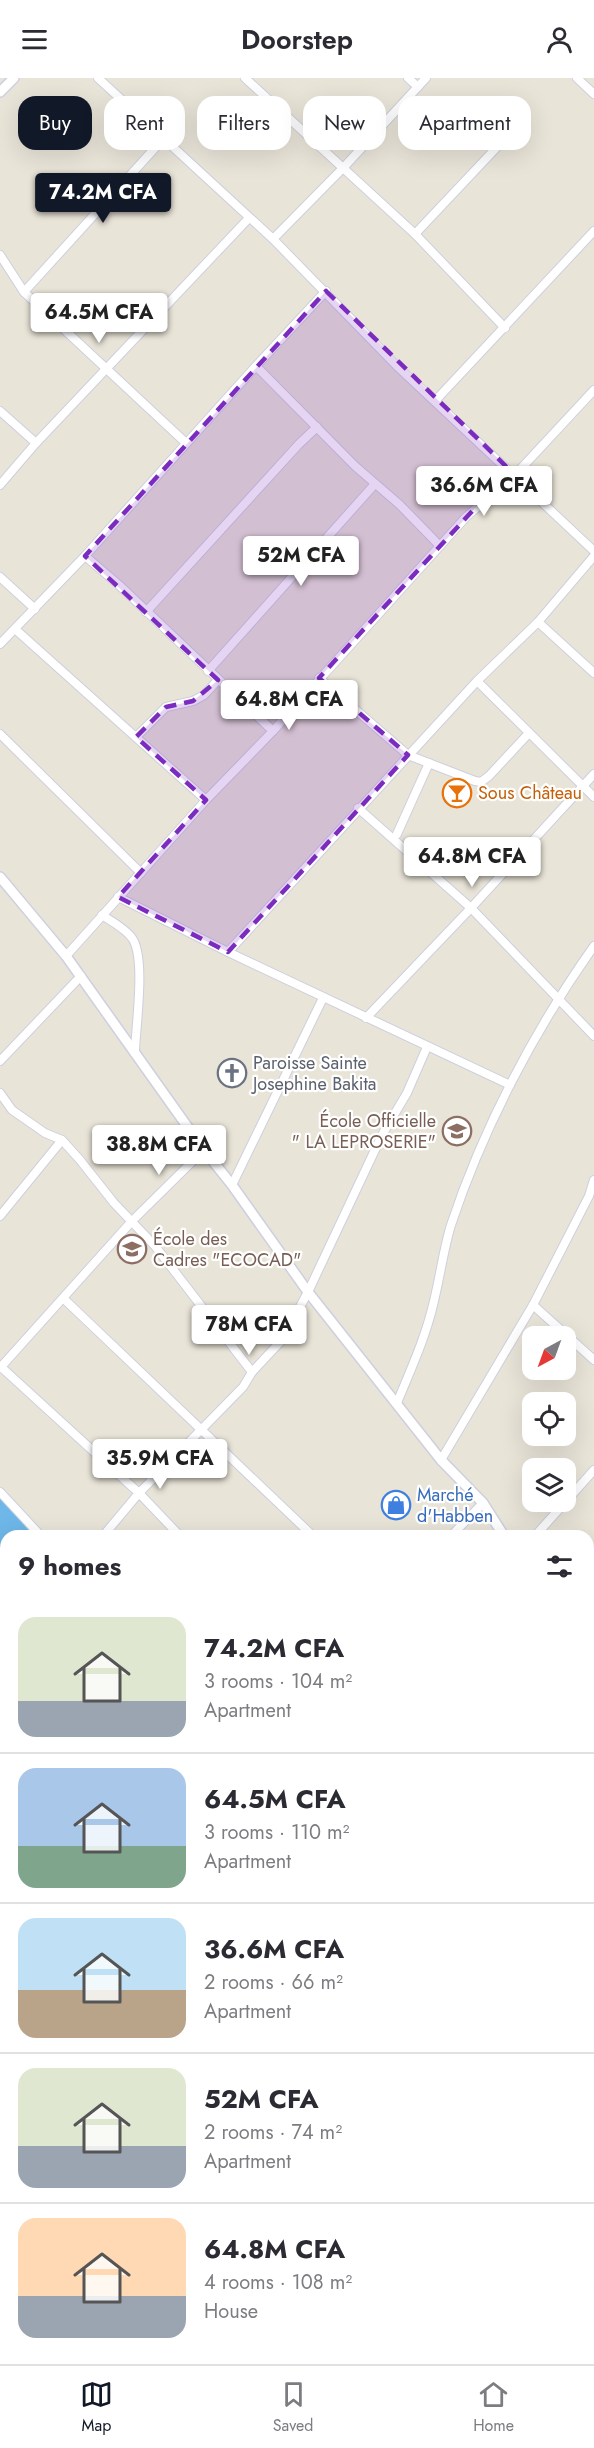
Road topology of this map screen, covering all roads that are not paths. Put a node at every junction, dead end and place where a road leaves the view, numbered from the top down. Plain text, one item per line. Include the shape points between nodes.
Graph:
1 (14, 78) edge
2 (98, 78) edge
3 (245, 78) edge
4 (408, 78) edge
5 (426, 78) edge
6 (577, 78) edge
7 (418, 87) junction
8 (0, 92) edge
9 (594, 94) edge
10 (118, 96) edge
11 (153, 150) edge
12 (177, 150) edge
13 (494, 150) edge
14 (344, 167) junction
15 (249, 218) junction
16 (594, 231) edge
17 (415, 234) junction
18 (273, 239) junction
19 (0, 255) edge
20 (326, 291) junction
21 (24, 292) junction
22 (505, 328) junction
23 (256, 366) junction
24 (107, 369) junction
25 (594, 390) edge
26 (435, 401) junction
27 (0, 411) edge
28 (317, 427) junction
29 (36, 443) junction
30 (186, 444) junction
31 (515, 475) junction
32 (0, 485) edge
33 (374, 485) junction
34 (440, 546) junction
35 (594, 551) edge
36 (86, 556) junction
37 (594, 556) edge
38 (0, 577) edge
39 (35, 609) junction
40 (146, 612) junction
41 (538, 622) junction
42 (15, 628) junction
43 (0, 644) edge
44 (208, 671) junction
45 (594, 673) edge
46 (319, 678) junction
47 (218, 680) junction
48 (477, 681) junction
49 (273, 731) junction
50 (529, 733) junction
51 (0, 734) edge
52 (136, 738) junction
53 (408, 755) junction
54 (429, 763) junction
55 (594, 774) edge
56 (584, 785) junction
57 (594, 795) edge
58 (206, 800) junction
59 (358, 808) junction
60 (397, 834) dead end
61 (141, 873) junction
62 (0, 877) edge
63 (118, 897) junction
64 (471, 908) junction
65 (102, 915) junction
66 (594, 946) edge
67 (228, 952) junction
68 (66, 956) junction
69 (81, 976) junction
70 (322, 998) junction
71 (559, 1000) junction
72 (366, 1018) junction
73 (594, 1036) edge
74 (427, 1047) junction
75 (135, 1050) junction
76 (0, 1061) edge
77 (510, 1085) junction
78 (0, 1093) edge
79 (62, 1140) junction
80 (204, 1150) junction
81 (594, 1180) edge
82 (232, 1185) junction
83 (0, 1216) edge
84 (132, 1221) junction
85 (308, 1292) junction
86 (64, 1299) junction
87 (533, 1305) junction
88 (594, 1360) edge
89 (0, 1367) edge
90 (252, 1372) junction
91 (397, 1403) junction
92 (201, 1429) junction
93 (441, 1460) junction
94 (594, 1470) edge
95 (0, 1492) edge
96 (139, 1493) junction
97 (483, 1503) junction
98 (35, 1530) edge
99 (108, 1530) edge
100 (174, 1530) edge
101 (307, 1530) edge
102 (457, 1530) edge
103 (500, 1530) edge
104 (540, 1530) edge

1 - 8 street
2 - 10 street
3 - 14 street
4 - 7 street
5 - 7 street
6 - 9 street
7 - 14 street
11 - 21 street
12 - 15 street
13 - 17 street
14 - 17 street
14 - 18 street
15 - 18 street
15 - 24 street
16 - 22 street
17 - 22 street
18 - 20 street
19 - 21 street
20 - 23 street
20 - 26 street
21 - 24 street
22 - 26 street
23 - 28 street
23 - 30 street
24 - 29 street
24 - 30 street
25 - 31 street
26 - 31 street
27 - 29 street
28 - 33 street
28 - 40 street
29 - 32 street
30 - 36 street
31 - 34 street via 476,507
31 - 35 street
33 - 34 street
33 - 44 street
34 - 46 street
36 - 39 street
36 - 40 street
37 - 41 street
38 - 39 street
39 - 42 street
40 - 44 street
41 - 45 street
41 - 48 street
42 - 43 street
42 - 52 street
44 - 47 street
46 - 49 street
46 - 53 street
47 - 49 street
47 - 52 street via 193,701 165,707
48 - 50 street
48 - 53 street
48 - 56 street
49 - 58 street
50 - 54 street via 482,782
50 - 56 street
51 - 61 street
52 - 58 street
53 - 54 street
53 - 59 street
54 - 60 street
55 - 56 street
56 - 57 street
56 - 64 street
58 - 61 street
59 - 64 street
59 - 67 street
61 - 63 street
62 - 68 street
63 - 65 street
63 - 67 street
64 - 71 street
64 - 72 street
65 - 68 street
65 - 75 street via 131,937 136,948 139,990
66 - 71 street
67 - 70 street
68 - 69 street
69 - 75 street
69 - 76 street
70 - 72 street
70 - 82 street
71 - 73 street
71 - 77 street
72 - 74 street
74 - 77 street
74 - 85 street
75 - 80 street
77 - 91 street via 452,1224 428,1323
78 - 79 street via 12,1110
79 - 83 street
79 - 84 street
80 - 82 street
80 - 84 street
81 - 87 street
82 - 85 street
84 - 86 street
84 - 90 street
85 - 90 street via 282,1340
85 - 91 street
86 - 89 street
86 - 92 street
87 - 88 street
87 - 93 street
89 - 96 street
90 - 92 street via 243,1387
91 - 93 street
92 - 96 street
92 - 101 street
93 - 97 street
94 - 104 street
95 - 98 street
96 - 99 street
96 - 100 street
97 - 102 street
97 - 103 street

